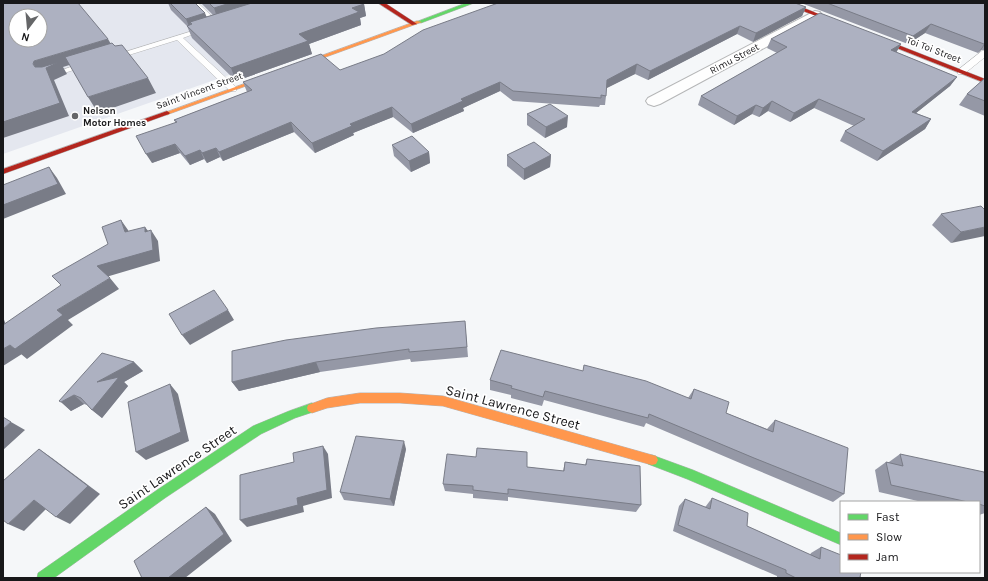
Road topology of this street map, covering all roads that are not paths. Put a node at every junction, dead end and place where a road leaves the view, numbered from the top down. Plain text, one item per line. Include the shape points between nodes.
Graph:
1 (194, 3) edge
2 (381, 3) edge
3 (471, 3) edge
4 (786, 3) edge
5 (815, 15) junction
6 (414, 24) junction
7 (178, 37) junction
8 (985, 53) edge
9 (107, 58) edge
10 (92, 63) edge
11 (961, 72) junction
12 (47, 76) edge
13 (985, 81) edge
14 (233, 89) junction
15 (654, 101) dead end
16 (3, 172) edge
17 (840, 539) edge
18 (43, 578) edge

1 - 7 lane via 221,24
2 - 6 street
3 - 6 street, Saint Vincent Street
4 - 5 street, Toi Toi Street
5 - 11 street, Toi Toi Street
5 - 15 street, Rimu Street
6 - 14 street, Saint Vincent Street
7 - 9 lane
7 - 14 lane
8 - 11 lane
10 - 12 lane
11 - 13 street, Toi Toi Street
14 - 16 street, Saint Vincent Street
17 - 18 street, Saint Lawrence Street via 654,461 443,401 360,398 327,403 257,430

